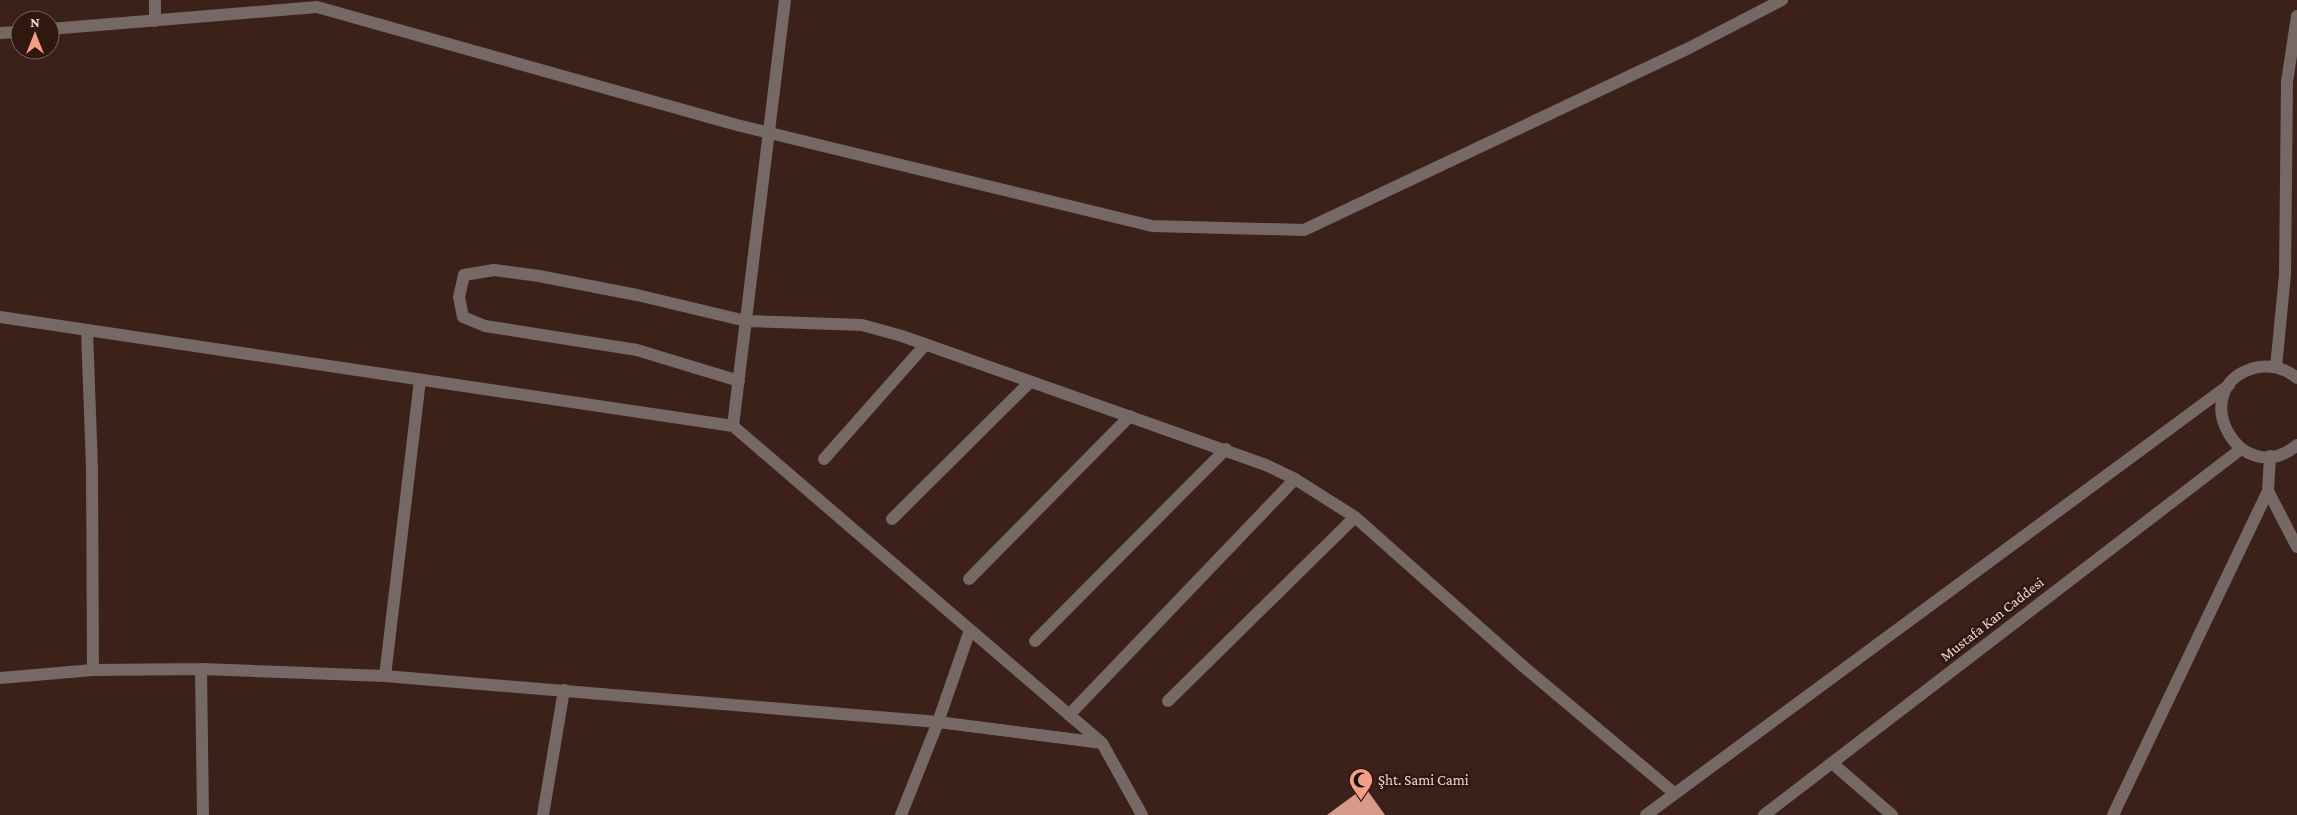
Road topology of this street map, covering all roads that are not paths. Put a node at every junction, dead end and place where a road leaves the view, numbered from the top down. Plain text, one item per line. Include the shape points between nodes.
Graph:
1 (155, 0) edge
2 (785, 0) edge
3 (1782, 0) edge
4 (2297, 16) edge
5 (155, 21) junction
6 (60, 28) edge
7 (770, 133) junction
8 (0, 317) edge
9 (746, 321) junction
10 (87, 330) junction
11 (925, 345) junction
12 (2276, 367) junction
13 (2297, 378) edge
14 (420, 380) junction
15 (739, 381) junction
16 (1030, 382) junction
17 (2229, 385) junction
18 (1130, 416) junction
19 (733, 426) junction
20 (2297, 445) edge
21 (2241, 449) junction
22 (1226, 450) junction
23 (2270, 456) junction
24 (824, 459) dead end
25 (1295, 479) junction
26 (2268, 491) junction
27 (1355, 517) junction
28 (892, 519) dead end
29 (2297, 548) edge
30 (968, 579) dead end
31 (970, 630) junction
32 (1035, 641) dead end
33 (201, 668) junction
34 (93, 670) junction
35 (385, 676) junction
36 (0, 678) edge
37 (564, 690) junction
38 (1168, 700) dead end
39 (1069, 715) junction
40 (938, 722) junction
41 (1102, 743) junction
42 (1832, 763) junction
43 (1674, 793) junction
44 (203, 815) edge
45 (543, 815) edge
46 (901, 815) edge
47 (1142, 815) edge
48 (1646, 815) edge
49 (1764, 815) edge
50 (1892, 815) edge
51 (2113, 815) edge

1 - 5 street
2 - 7 street
3 - 7 street via 1689,48 1304,230 1152,226
4 - 12 street via 2287,82 2286,275
5 - 6 street
5 - 7 street via 317,7
7 - 9 street
8 - 10 street
9 - 11 street via 862,325
9 - 15 street
9 - 15 street via 636,294 494,270 464,275 459,297 463,317 485,326 636,350
10 - 14 street
10 - 34 street via 92,469
11 - 16 street
11 - 24 street
12 - 13 street
12 - 17 street via 2260,366 2248,370
14 - 19 street
14 - 35 street
15 - 19 street
16 - 18 street
16 - 28 street
17 - 21 street via 2221,412 2230,439
17 - 43 street
18 - 22 street
18 - 30 street
19 - 31 street
20 - 23 street via 2284,454
21 - 23 street via 2255,455
21 - 42 street, Mustafa Kan Caddesi
22 - 25 street
22 - 32 street
23 - 26 street
25 - 27 street
25 - 39 street
26 - 29 street
26 - 51 street
27 - 38 street
27 - 43 street via 1524,667
31 - 39 street
31 - 40 street
33 - 34 street
33 - 35 street
33 - 44 street
34 - 36 street
35 - 37 street
37 - 40 street
37 - 45 street
39 - 41 street
40 - 41 street
40 - 46 street
41 - 47 street
42 - 49 street, Mustafa Kan Caddesi
42 - 50 street
43 - 48 street

